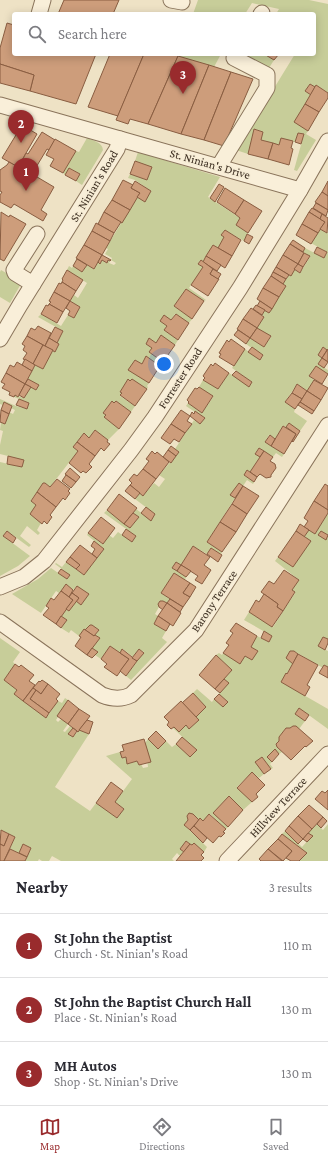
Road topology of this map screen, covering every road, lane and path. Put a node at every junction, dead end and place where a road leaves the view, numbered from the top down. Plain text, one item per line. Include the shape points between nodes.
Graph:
1 (43, 0) edge
2 (40, 12) edge
3 (235, 56) edge
4 (0, 105) edge
5 (120, 139) junction
6 (328, 141) edge
7 (219, 166) junction
8 (300, 190) junction
9 (37, 234) dead end
10 (33, 284) junction
11 (0, 339) edge
12 (328, 425) edge
13 (0, 587) edge
14 (0, 622) edge
15 (328, 754) edge
16 (227, 861) edge

1 - 2 street
3 - 7 street via 234,58 267,74 267,88
4 - 5 street, St. Ninian's Road
5 - 7 street, St. Ninian's Drive
5 - 10 street, St. Ninian's Road via 117,149
6 - 8 street, Forrester Road
7 - 8 street, St. Ninian's Drive
8 - 13 street, Forrester Road via 240,288 143,435 44,561 24,577
9 - 10 street via 14,270
10 - 11 street, St. Ninian's Road
12 - 14 street, Barony Terrace via 196,630 131,694 117,699 102,695
15 - 16 street, Hillview Terrace

